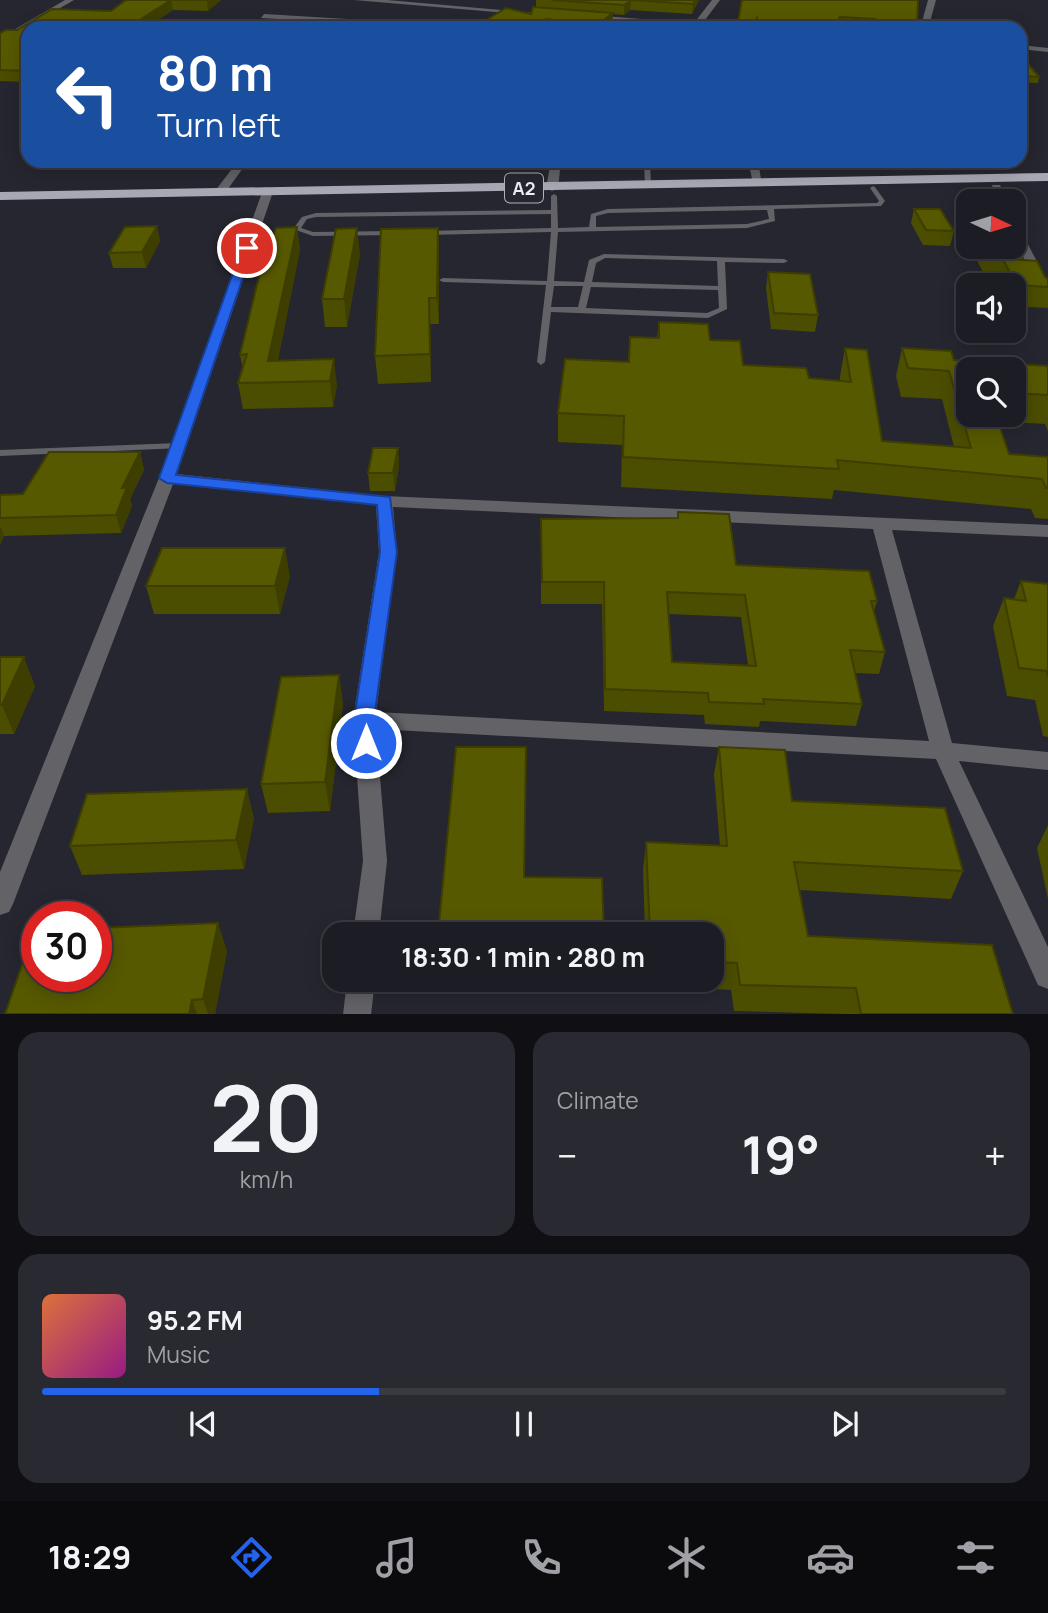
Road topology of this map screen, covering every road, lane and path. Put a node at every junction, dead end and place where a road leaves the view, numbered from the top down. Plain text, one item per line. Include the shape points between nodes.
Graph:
1 (70, 0) edge
2 (358, 0) edge
3 (716, 0) edge
4 (386, 2) edge
5 (931, 4) edge
6 (918, 6) edge
7 (379, 9) dead end
8 (566, 15) edge
9 (264, 16) dead end
10 (372, 16) dead end
11 (580, 16) edge
12 (34, 21) edge
13 (318, 21) edge
14 (366, 21) edge
15 (627, 21) edge
16 (700, 21) edge
17 (21, 29) edge
18 (0, 41) edge
19 (1027, 48) edge
20 (1048, 50) edge
21 (238, 168) edge
22 (555, 168) edge
23 (647, 168) edge
24 (755, 168) edge
25 (1048, 177) edge
26 (758, 183) junction
27 (648, 186) junction
28 (1048, 186) edge
29 (996, 187) joint
30 (873, 188) junction
31 (221, 191) junction
32 (553, 192) junction
33 (266, 194) junction
34 (0, 196) edge
35 (0, 205) edge
36 (770, 208) junction
37 (553, 212) junction
38 (592, 230) junction
39 (554, 231) junction
40 (407, 233) edge
41 (420, 233) edge
42 (1026, 253) edge
43 (721, 259) junction
44 (784, 261) dead end
45 (443, 280) dead end
46 (551, 281) junction
47 (588, 283) junction
48 (722, 288) junction
49 (1048, 296) edge
50 (547, 309) junction
51 (582, 310) junction
52 (541, 362) dead end
53 (178, 446) junction
54 (0, 453) edge
55 (167, 478) junction
56 (384, 501) junction
57 (881, 523) junction
58 (1048, 531) edge
59 (364, 719) junction
60 (943, 751) junction
61 (1048, 761) edge
62 (0, 904) edge
63 (367, 922) edge
64 (1048, 976) edge
65 (360, 992) edge
66 (357, 1014) edge

1 - 12 street
2 - 4 street
3 - 16 street
4 - 7 street
4 - 8 street
5 - 6 lane
9 - 13 street
10 - 14 street
11 - 15 street
17 - 18 street
19 - 20 street
21 - 31 street
22 - 32 street
23 - 27 lane
24 - 26 street
25 - 26 highway, A2
26 - 27 highway, A2
27 - 32 highway, A2
28 - 29 highway, A2
29 - 30 highway, A2
30 - 32 highway, A2
30 - 36 lane via 882,201 879,205
31 - 33 highway, A2
31 - 34 highway, A2
32 - 33 highway, A2
32 - 37 lane
33 - 35 highway, A2
33 - 53 street
36 - 38 lane via 598,212 593,215
36 - 38 lane via 772,220 747,226
37 - 39 lane
37 - 40 lane via 316,215 304,218 297,229 313,234
38 - 39 lane
39 - 41 lane
39 - 46 lane
42 - 49 street
43 - 44 lane
43 - 47 lane via 604,256 592,262
43 - 48 lane
45 - 46 lane
46 - 47 lane
46 - 50 lane
47 - 48 lane
47 - 51 lane
48 - 51 lane via 723,309 708,316
50 - 51 lane
50 - 52 lane
53 - 54 lane
53 - 55 street
55 - 56 street
55 - 62 street
56 - 57 street
56 - 59 street via 388,552
57 - 58 street
57 - 60 street
59 - 60 street
59 - 63 street via 375,861
60 - 61 street
60 - 64 street
65 - 66 street

